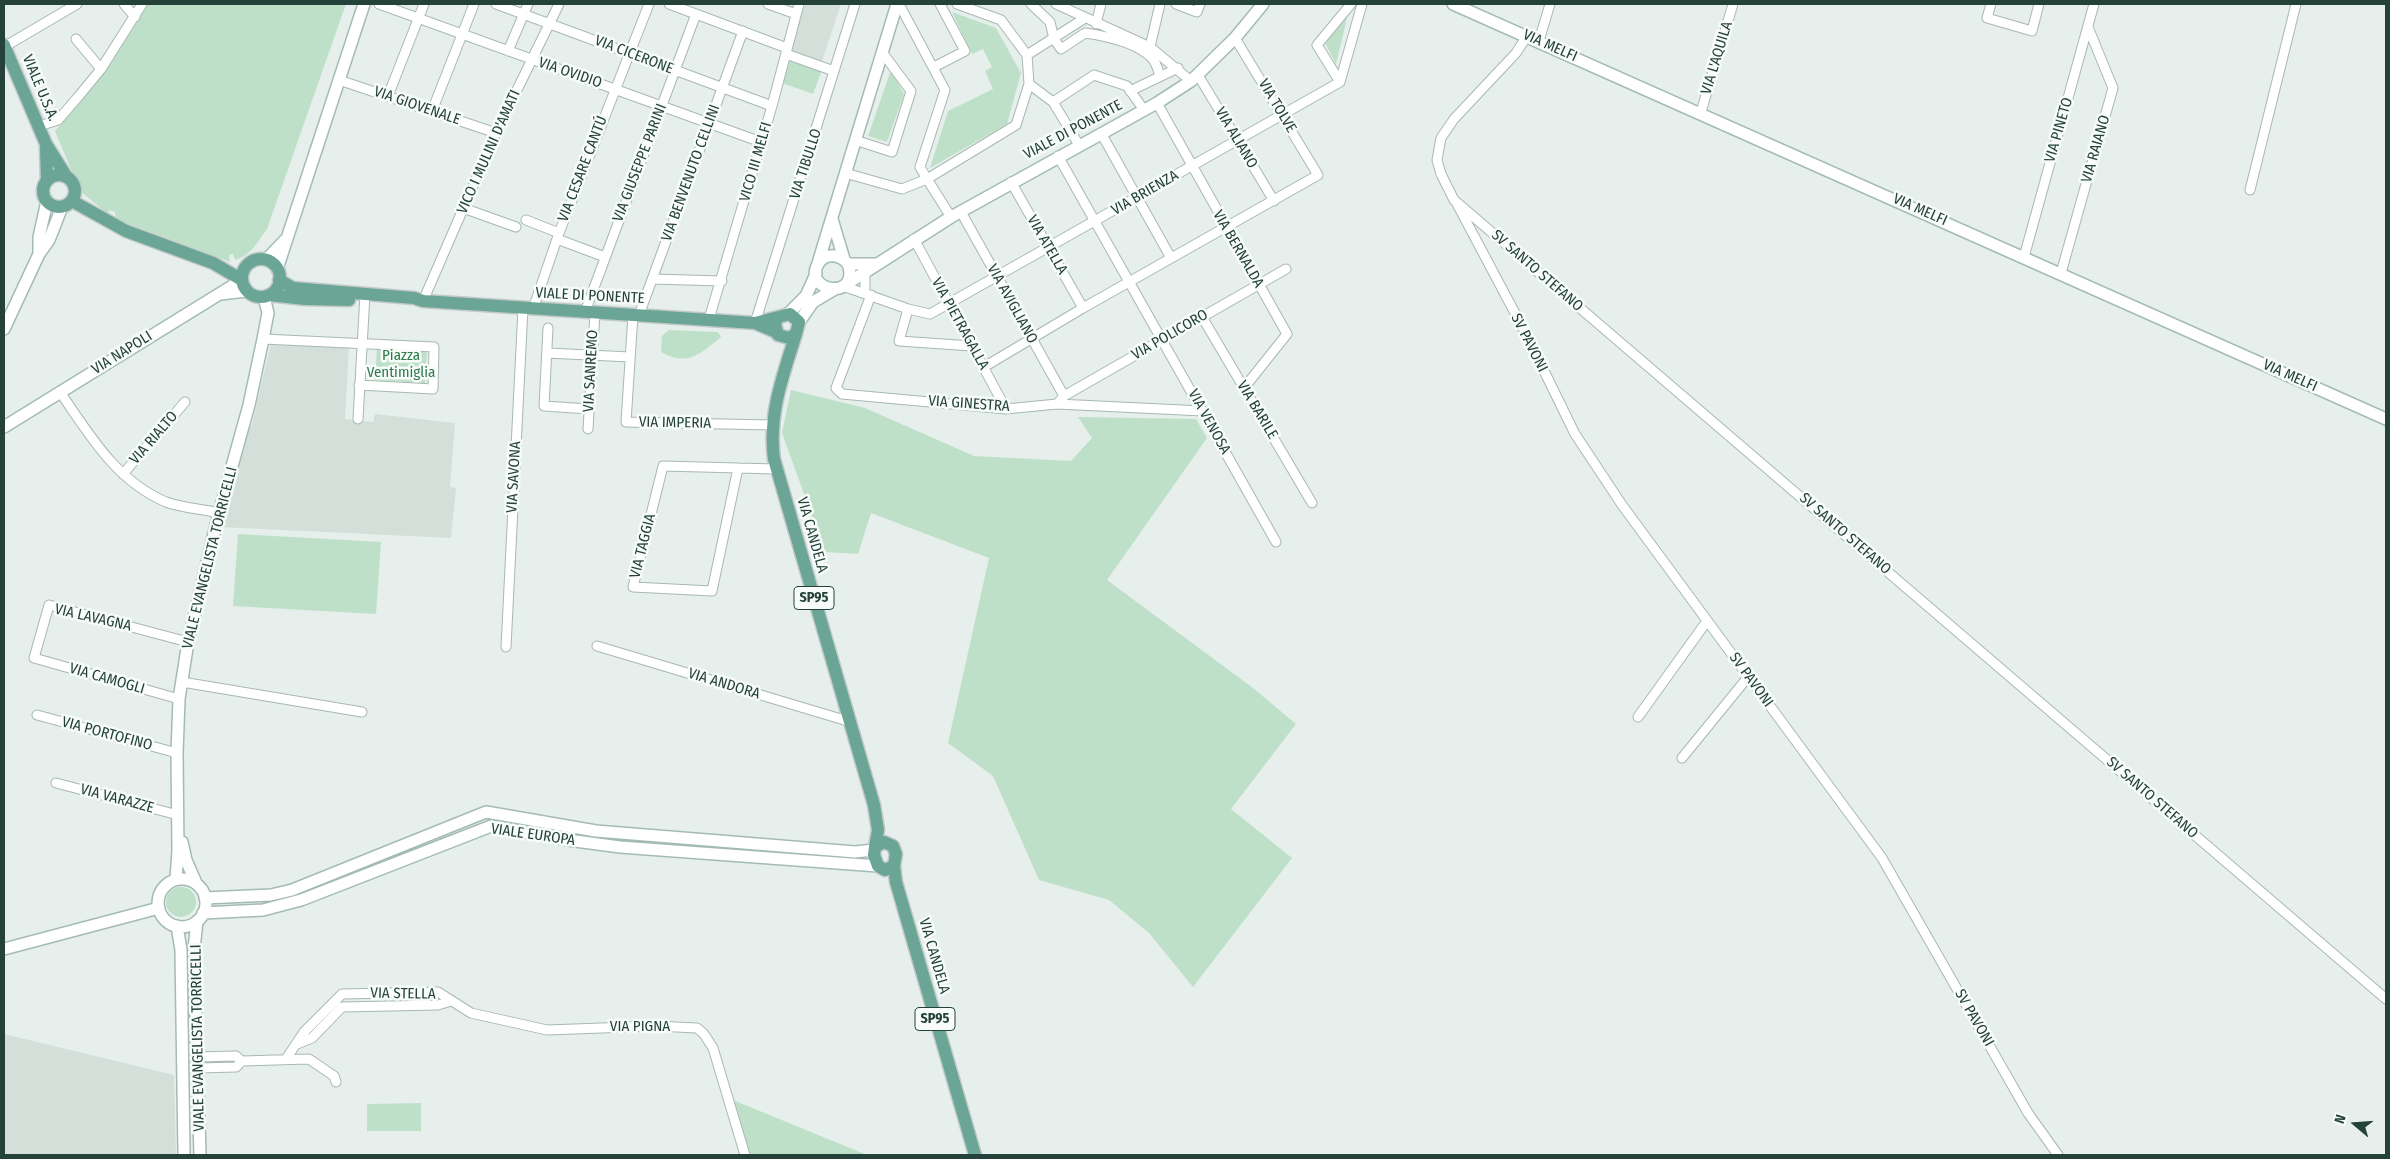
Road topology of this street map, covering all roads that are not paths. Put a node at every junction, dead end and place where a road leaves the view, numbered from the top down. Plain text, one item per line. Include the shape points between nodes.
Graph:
1 (77, 4) edge
2 (124, 4) edge
3 (142, 4) edge
4 (364, 4) edge
5 (379, 4) edge
6 (424, 4) edge
7 (474, 4) edge
8 (496, 4) edge
9 (528, 4) edge
10 (559, 4) edge
11 (649, 4) edge
12 (669, 4) edge
13 (768, 4) edge
14 (799, 4) edge
15 (855, 4) edge
16 (898, 4) edge
17 (940, 4) edge
18 (957, 4) edge
19 (1030, 4) edge
20 (1056, 4) edge
21 (1101, 4) edge
22 (1160, 4) edge
23 (1176, 4) edge
24 (1200, 4) edge
25 (1263, 4) edge
26 (1351, 4) edge
27 (1362, 4) edge
28 (1453, 4) edge
29 (1550, 4) edge
30 (1733, 4) edge
31 (1991, 4) edge
32 (2039, 4) edge
33 (2094, 4) edge
34 (2296, 4) edge
35 (524, 14) junction
36 (696, 14) junction
37 (796, 14) junction
38 (135, 17) junction
39 (418, 17) junction
40 (1085, 18) junction
41 (550, 22) junction
42 (1096, 24) junction
43 (2088, 27) junction
44 (743, 31) junction
45 (462, 33) junction
46 (1527, 36) junction
47 (1235, 38) junction
48 (76, 39) dead end
49 (1054, 39) junction
50 (1539, 41) junction
51 (4, 46) edge
52 (1150, 46) junction
53 (508, 51) junction
54 (787, 51) junction
55 (882, 52) junction
56 (631, 54) junction
57 (1026, 55) junction
58 (531, 60) junction
59 (934, 67) junction
60 (1178, 68) junction
61 (102, 69) junction
62 (675, 71) junction
63 (834, 71) junction
64 (1160, 76) junction
65 (1194, 78) junction
66 (339, 80) junction
67 (1340, 82) junction
68 (1029, 84) junction
69 (722, 87) junction
70 (614, 89) junction
71 (1130, 91) junction
72 (388, 96) junction
73 (1053, 102) junction
74 (1157, 103) junction
75 (662, 106) junction
76 (772, 106) junction
77 (1144, 110) junction
78 (432, 111) junction
79 (1701, 112) junction
80 (1282, 115) junction
81 (709, 124) junction
82 (39, 126) junction
83 (496, 133) junction
84 (1101, 133) junction
85 (855, 140) junction
86 (1238, 140) junction
87 (761, 142) junction
88 (46, 144) junction
89 (1079, 145) junction
90 (1058, 156) junction
91 (1192, 167) junction
92 (845, 172) junction
93 (66, 176) junction
94 (927, 179) junction
95 (47, 180) junction
96 (1011, 182) junction
97 (2250, 190) dead end
98 (1138, 197) junction
99 (47, 200) junction
100 (69, 200) junction
101 (1454, 200) junction
102 (1274, 201) junction
103 (463, 208) junction
104 (956, 215) junction
105 (832, 219) junction
106 (526, 220) dead end
107 (1095, 222) junction
108 (1226, 226) junction
109 (516, 227) dead end
110 (558, 236) junction
111 (288, 237) junction
112 (914, 239) junction
113 (1048, 248) junction
114 (39, 254) junction
115 (605, 257) junction
116 (2024, 257) junction
117 (1171, 258) junction
118 (266, 260) junction
119 (846, 262) junction
120 (214, 263) junction
121 (880, 264) junction
122 (246, 266) junction
123 (817, 269) junction
124 (1286, 269) dead end
125 (865, 272) junction
126 (2061, 273) junction
127 (278, 274) junction
128 (997, 278) junction
129 (652, 279) junction
130 (722, 281) junction
131 (1130, 282) junction
132 (1259, 284) junction
133 (244, 286) junction
134 (841, 287) junction
135 (868, 294) junction
136 (266, 296) junction
137 (364, 297) junction
138 (423, 301) junction
139 (950, 305) junction
140 (528, 308) junction
141 (1083, 308) junction
142 (908, 309) junction
143 (590, 312) junction
144 (636, 315) junction
145 (783, 315) junction
146 (1202, 317) junction
147 (709, 319) junction
148 (755, 323) junction
149 (548, 328) dead end
150 (797, 328) junction
151 (4, 330) edge
152 (779, 334) junction
153 (1032, 339) junction
154 (263, 340) junction
155 (1162, 340) junction
156 (362, 343) junction
157 (972, 346) junction
158 (547, 353) junction
159 (593, 355) junction
160 (630, 358) junction
161 (787, 364) junction
162 (984, 367) junction
163 (360, 385) junction
164 (1244, 388) junction
165 (60, 392) junction
166 (1064, 396) junction
167 (185, 402) dead end
168 (1057, 404) junction
169 (589, 409) junction
170 (1006, 409) junction
171 (1203, 411) junction
172 (358, 419) dead end
173 (2386, 419) edge
174 (6, 425) edge
175 (772, 425) junction
176 (588, 429) dead end
177 (738, 468) junction
178 (776, 469) junction
179 (123, 474) junction
180 (1312, 503) dead end
181 (219, 513) junction
182 (1276, 542) dead end
183 (1707, 621) junction
184 (188, 642) junction
185 (597, 646) dead end
186 (506, 647) dead end
187 (34, 658) joint
188 (1748, 677) junction
189 (182, 682) junction
190 (179, 700) junction
191 (362, 712) dead end
192 (37, 715) dead end
193 (1638, 717) dead end
194 (851, 722) junction
195 (177, 753) junction
196 (1682, 758) dead end
197 (56, 783) dead end
198 (178, 819) junction
199 (879, 846) junction
200 (886, 868) junction
201 (176, 879) junction
202 (196, 883) junction
203 (205, 898) junction
204 (159, 908) junction
205 (200, 917) junction
206 (177, 926) junction
207 (4, 948) edge
208 (2386, 999) edge
209 (451, 1001) junction
210 (297, 1044) junction
211 (286, 1059) junction
212 (199, 1062) junction
213 (336, 1082) dead end
214 (184, 1155) edge
215 (200, 1155) edge
216 (745, 1155) edge
217 (975, 1155) edge
218 (2058, 1155) edge

1 - 51 street
2 - 38 street
3 - 38 street
4 - 66 street
5 - 39 street, VIA OVIDIO
6 - 39 street
7 - 45 street
8 - 35 street, VIA CICERONE
9 - 35 street
10 - 41 street, VICO I MULINI D'AMATI
11 - 56 street, VIA CESARE CANTÚ
12 - 36 street
13 - 37 street
14 - 37 street, VICO III MELFI
15 - 63 street, VIA TIBULLO
16 - 55 street
16 - 59 street
17 - 59 street via 965,51
18 - 57 street via 1001,20
19 - 49 street via 1050,22
20 - 40 street, VIA ALIANO
21 - 42 street
22 - 52 street
23 - 24 street via 1197,12
25 - 47 street, VIALE DI PONENTE
26 - 67 street via 1317,45
27 - 67 street
28 - 46 street, VIA MELFI
29 - 50 street
30 - 79 street, VIA L'AQUILA
31 - 32 street via 1987,18 2032,31
33 - 43 street, VIA PINETO
34 - 97 street
35 - 41 street, VIA CICERONE
35 - 53 street
36 - 44 street
36 - 62 street, VIA GIUSEPPE PARINI
37 - 54 street, VICO III MELFI
38 - 61 street
39 - 45 street, VIA OVIDIO
39 - 72 street
40 - 42 street, VIA ALIANO
40 - 49 street
41 - 56 street, VIA CICERONE
41 - 58 street, VICO I MULINI D'AMATI
42 - 52 street, VIA ALIANO
43 - 116 street, VIA PINETO
43 - 126 street, VIA RAIANO via 2113,88
44 - 54 street
44 - 69 street, VIA BENVENUTO CELLINI
45 - 53 street, VIA OVIDIO
45 - 78 street
46 - 50 street, VIA MELFI
46 - 101 street, SV SANTO STEFANO via 1516,53 1454,119 1441,138 1438,160
47 - 65 street, VIALE DI PONENTE
47 - 80 street, VIA TOLVE
48 - 61 street
49 - 57 street
49 - 64 street via 1061,49 1085,34 1103,36 1142,50 1154,59
50 - 79 street, VIA MELFI
51 - 82 main road, VIALE U.S.A.
52 - 60 street, VIA ALIANO
53 - 58 street, VIA OVIDIO
54 - 63 street
54 - 76 street, VICO III MELFI
55 - 85 street
55 - 85 street via 911,91 892,152
56 - 62 street, VIA CICERONE
56 - 70 street, VIA CESARE CANTÚ
57 - 68 street
58 - 70 street, VIA OVIDIO
58 - 83 street, VICO I MULINI D'AMATI
59 - 94 street via 945,90 920,167
60 - 64 street
60 - 65 street, VIA ALIANO
61 - 82 street via 58,120
62 - 69 street, VIA CICERONE
62 - 75 street, VIA GIUSEPPE PARINI
63 - 148 street, VIA TIBULLO
64 - 71 street
65 - 74 street, VIALE DI PONENTE
65 - 86 street, VIA ALIANO
66 - 72 street, VIA GIOVENALE
66 - 111 street
67 - 80 street, VIA BRIENZA
68 - 73 street
68 - 94 street via 1016,126
69 - 76 street, VIA CICERONE
69 - 81 street, VIA BENVENUTO CELLINI
70 - 75 street, VIA OVIDIO
70 - 110 street, VIA CESARE CANTÚ
71 - 73 street via 1127,86 1094,75
71 - 77 street
72 - 78 street, VIA GIOVENALE
73 - 89 street
74 - 77 street, VIALE DI PONENTE
74 - 91 street, VIA BERNALDA
75 - 81 street, VIA OVIDIO
75 - 115 street, VIA GIUSEPPE PARINI
76 - 87 street, VICO III MELFI
77 - 84 street, VIALE DI PONENTE
78 - 83 street, VIA GIOVENALE
79 - 116 street, VIA MELFI
80 - 86 street, VIA BRIENZA
80 - 102 street, VIA TOLVE via 1318,175
81 - 87 street, VIA OVIDIO
81 - 129 street, VIA BENVENUTO CELLINI
82 - 88 main road, VIALE U.S.A.
83 - 103 street, VICO I MULINI D'AMATI
84 - 89 street, VIALE DI PONENTE
84 - 98 street
85 - 92 street
86 - 91 street, VIA BRIENZA
86 - 102 street, VIA ALIANO
87 - 130 street, VICO III MELFI
88 - 93 main road, VIALE U.S.A.
88 - 95 main road, VIALE U.S.A.
89 - 90 street, VIALE DI PONENTE
90 - 96 street, VIALE DI PONENTE
90 - 107 street
91 - 98 street, VIA BRIENZA
91 - 108 street, VIA BERNALDA
92 - 94 street via 902,189
92 - 105 street
93 - 95 main road via 56,175
93 - 100 main road via 74,185
94 - 104 street, VIA AVIGLIANO
95 - 99 main road via 43,190
96 - 104 street, VIALE DI PONENTE
96 - 113 street, VIA ATELLA
98 - 107 street, VIA BRIENZA
98 - 117 street
99 - 100 main road via 54,206
99 - 114 street
100 - 114 street
100 - 120 main road, VIALE DI PONENTE via 126,231
101 - 183 street, SV PAVONI via 1575,434 1622,505
101 - 208 street, SV SANTO STEFANO
102 - 108 street
103 - 109 street
103 - 138 street, VICO I MULINI D'AMATI
104 - 112 street, VIALE DI PONENTE
104 - 128 street, VIA AVIGLIANO
105 - 119 street
105 - 123 street
106 - 110 street
107 - 113 street, VIA BRIENZA
107 - 131 street, VIA VENOSA
108 - 117 street
108 - 132 street, VIA BERNALDA
110 - 115 street
110 - 140 street, VIA CESARE CANTÚ
111 - 118 street
111 - 127 street
112 - 121 street, VIALE DI PONENTE
112 - 139 street, VIA PIETRAGALLA
113 - 128 street, VIA BRIENZA
113 - 141 street, VIA ATELLA
114 - 151 street
115 - 143 street, VIA GIUSEPPE PARINI
116 - 126 street, VIA MELFI
117 - 131 street
118 - 122 main road, VIALE DI PONENTE via 254,260
118 - 127 main road, VIALE DI PONENTE
119 - 121 street
119 - 123 street via 833,255 822,259
119 - 134 street via 850,275
120 - 122 main road, VIALE DI PONENTE
120 - 133 main road, VIALE DI PONENTE
121 - 125 street, VIALE DI PONENTE
122 - 133 main road
123 - 134 street via 817,280 825,287
123 - 145 street via 806,296
124 - 132 street, VIA POLICORO
125 - 134 street, VIALE DI PONENTE
125 - 135 street
126 - 173 street, VIA MELFI
127 - 136 main road via 277,287
127 - 137 main road, VIALE DI PONENTE via 293,288
128 - 139 street, VIA BRIENZA
128 - 153 street, VIA AVIGLIANO
129 - 130 street
129 - 144 street, VIA BENVENUTO CELLINI
130 - 147 street, VICO III MELFI
131 - 141 street
131 - 155 street, VIA VENOSA
132 - 146 street, VIA POLICORO
132 - 164 street, VIA BERNALDA via 1287,334
133 - 136 main road, VIALE DI PONENTE via 254,296
133 - 165 street, VIA NAPOLI via 219,294
134 - 135 street, VIA BRIENZA
134 - 150 street, VIALE DI PONENTE via 813,302
135 - 142 street, VIA BRIENZA
135 - 170 street, VIA GINESTRA via 836,388 842,394
136 - 137 main road, VIALE DI PONENTE via 305,299
136 - 154 street, VIALE EVANGELISTA TORRICELLI via 268,313
137 - 138 main road, VIALE DI PONENTE
137 - 156 street
138 - 140 main road, VIALE DI PONENTE
139 - 142 street, VIA BRIENZA via 930,314
139 - 157 street, VIA PIETRAGALLA
140 - 143 main road, VIALE DI PONENTE
140 - 186 street, VIA SAVONA
141 - 153 street
142 - 157 street via 899,341
143 - 144 main road, VIALE DI PONENTE
143 - 159 street, VIA SANREMO
144 - 147 main road, VIALE DI PONENTE
144 - 160 street, VIA IMPERIA
145 - 148 main road, VIALE DI PONENTE
145 - 150 main road via 794,316
145 - 152 main road via 774,324
146 - 155 street, VIA POLICORO
146 - 164 street, VIA BARILE
147 - 148 main road, VIALE DI PONENTE
148 - 152 main road, VIALE DI PONENTE
149 - 158 street
150 - 152 main road via 789,338
150 - 161 main road, VIA CANDELA / SP95
152 - 161 main road, VIA CANDELA / SP95 via 786,347
153 - 162 street
153 - 166 street, VIA AVIGLIANO
154 - 156 street
154 - 181 street, VIALE EVANGELISTA TORRICELLI
155 - 166 street, VIA POLICORO
155 - 171 street, VIA VENOSA
156 - 163 street
156 - 163 street via 434,347 433,389
157 - 162 street, VIA PIETRAGALLA
158 - 159 street
158 - 169 street via 544,406
159 - 160 street
159 - 169 street, VIA SANREMO
160 - 175 street, VIA IMPERIA via 626,422
161 - 175 main road, VIA CANDELA / SP95
162 - 170 street, VIA PIETRAGALLA
163 - 172 street
164 - 180 street, VIA BARILE
165 - 174 street, VIA NAPOLI
165 - 179 street via 107,460
166 - 168 street, VIA POLICORO
167 - 179 street, VIA RIALTO
168 - 170 street, VIA GINESTRA
168 - 171 street, VIA GINESTRA
169 - 176 street, VIA SANREMO
171 - 182 street, VIA VENOSA
175 - 178 main road, VIA CANDELA / SP95
177 - 177 street, VIA TAGGIA via 663,466 633,587 712,591
177 - 178 street, VIA TAGGIA
178 - 194 main road, VIA CANDELA / SP95
179 - 181 street via 168,503
181 - 184 street, VIALE EVANGELISTA TORRICELLI
183 - 188 street, SV PAVONI
183 - 193 street
184 - 187 street, VIA LAVAGNA via 50,605
184 - 189 street, VIALE EVANGELISTA TORRICELLI
185 - 194 street, VIA ANDORA
187 - 190 street, VIA CAMOGLI
188 - 196 street
188 - 218 street, SV PAVONI via 1882,858 2028,1113
189 - 190 street, VIALE EVANGELISTA TORRICELLI
189 - 191 street
190 - 195 street, VIALE EVANGELISTA TORRICELLI
192 - 195 street, VIA PORTOFINO
194 - 199 main road, VIA CANDELA / SP95 via 874,805
195 - 198 street, VIALE EVANGELISTA TORRICELLI
197 - 198 street, VIA VARAZZE
198 - 201 street, VIALE EVANGELISTA TORRICELLI
198 - 202 street, VIALE EVANGELISTA TORRICELLI via 186,860
199 - 200 main road, VIA CANDELA / SP95
199 - 200 main road, VIA CANDELA / SP95 via 893,846 896,852
199 - 203 street, VIALE EUROPA via 856,852 596,831 486,812 292,890 271,895
200 - 205 street, VIALE EUROPA via 620,847 491,826 301,900 263,910
200 - 217 main road, VIA CANDELA / SP95 via 896,882
201 - 202 street
201 - 204 street via 162,888
202 - 203 street, VIALE EVANGELISTA TORRICELLI
203 - 205 street, VIALE EVANGELISTA TORRICELLI
204 - 206 street, VIALE EVANGELISTA TORRICELLI via 163,918
204 - 207 street
205 - 206 street, VIALE EVANGELISTA TORRICELLI via 191,925
205 - 212 street, VIALE EVANGELISTA TORRICELLI via 194,949
206 - 214 street, VIALE EVANGELISTA TORRICELLI via 181,950
209 - 210 street, VIA STELLA via 438,1005 342,1007 312,1038
209 - 210 street, VIA STELLA via 438,992 342,994 304,1032
209 - 216 street, VIA PIGNA via 471,1013 547,1030 656,1026 697,1028 713,1048
210 - 211 street, VIA STELLA
211 - 212 street via 242,1061 236,1067
211 - 213 street via 309,1059 334,1076
212 - 215 street, VIALE EVANGELISTA TORRICELLI

